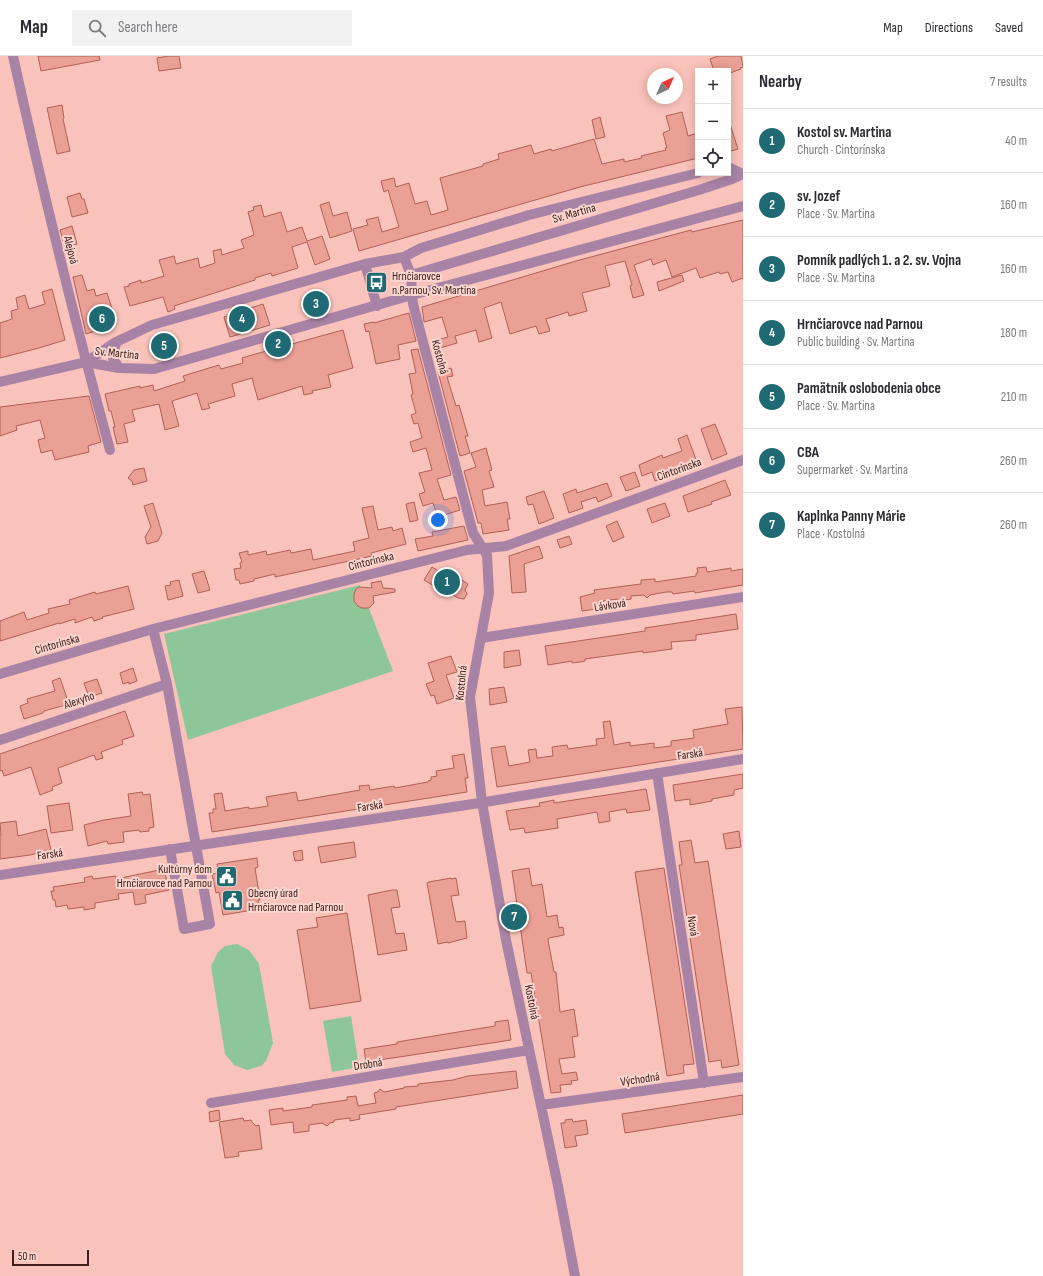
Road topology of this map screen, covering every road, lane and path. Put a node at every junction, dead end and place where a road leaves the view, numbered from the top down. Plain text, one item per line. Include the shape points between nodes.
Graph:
1 (13, 56) edge
2 (731, 168) edge
3 (695, 173) edge
4 (743, 174) edge
5 (743, 206) edge
6 (404, 257) junction
7 (366, 264) junction
8 (411, 275) junction
9 (412, 295) junction
10 (377, 306) junction
11 (116, 342) junction
12 (86, 362) junction
13 (119, 368) junction
14 (0, 382) edge
15 (110, 450) dead end
16 (743, 460) edge
17 (482, 548) junction
18 (743, 597) edge
19 (153, 630) junction
20 (481, 638) junction
21 (0, 674) edge
22 (167, 684) junction
23 (0, 740) edge
24 (743, 759) edge
25 (657, 773) junction
26 (482, 802) junction
27 (196, 846) junction
28 (170, 849) junction
29 (0, 875) edge
30 (529, 1050) junction
31 (743, 1077) edge
32 (704, 1083) junction
33 (212, 1103) dead end
34 (541, 1105) junction
35 (574, 1276) edge

1 - 12 street, Alejová
2 - 4 street, Sv. Martina
3 - 6 street, Sv. Martina via 529,215 421,248
4 - 8 street, Sv. Martina via 699,190
5 - 9 street, Sv. Martina
6 - 7 street, Sv. Martina
6 - 8 street
7 - 10 street
7 - 11 street, Sv. Martina via 152,326
8 - 9 street
9 - 10 street, Sv. Martina
9 - 17 street, Kostolná via 473,533
10 - 13 street, Sv. Martina via 154,369
11 - 12 street, Sv. Martina
11 - 13 street via 113,358
12 - 13 street, Sv. Martina
12 - 14 street, Sv. Martina
12 - 15 street, Alejová
16 - 17 street, Cintorínska via 506,546
17 - 19 street, Cintorínska
17 - 20 street, Kostolná via 487,555 489,592
18 - 20 street, Lávková
19 - 21 street, Cintorínska
19 - 22 street
20 - 26 street, Kostolná via 470,697
22 - 23 street, Alexyho
22 - 27 street
24 - 25 street, Farská
25 - 26 street, Farská
25 - 32 street, Nová
26 - 27 street, Farská
26 - 30 street, Kostolná via 506,940
27 - 28 street, Farská
27 - 28 street via 210,924 184,929
28 - 29 street, Farská
30 - 33 street, Drobná
30 - 34 street, Kostolná
31 - 32 street, Východná
32 - 34 street, Východná
34 - 35 street, Kostolná

